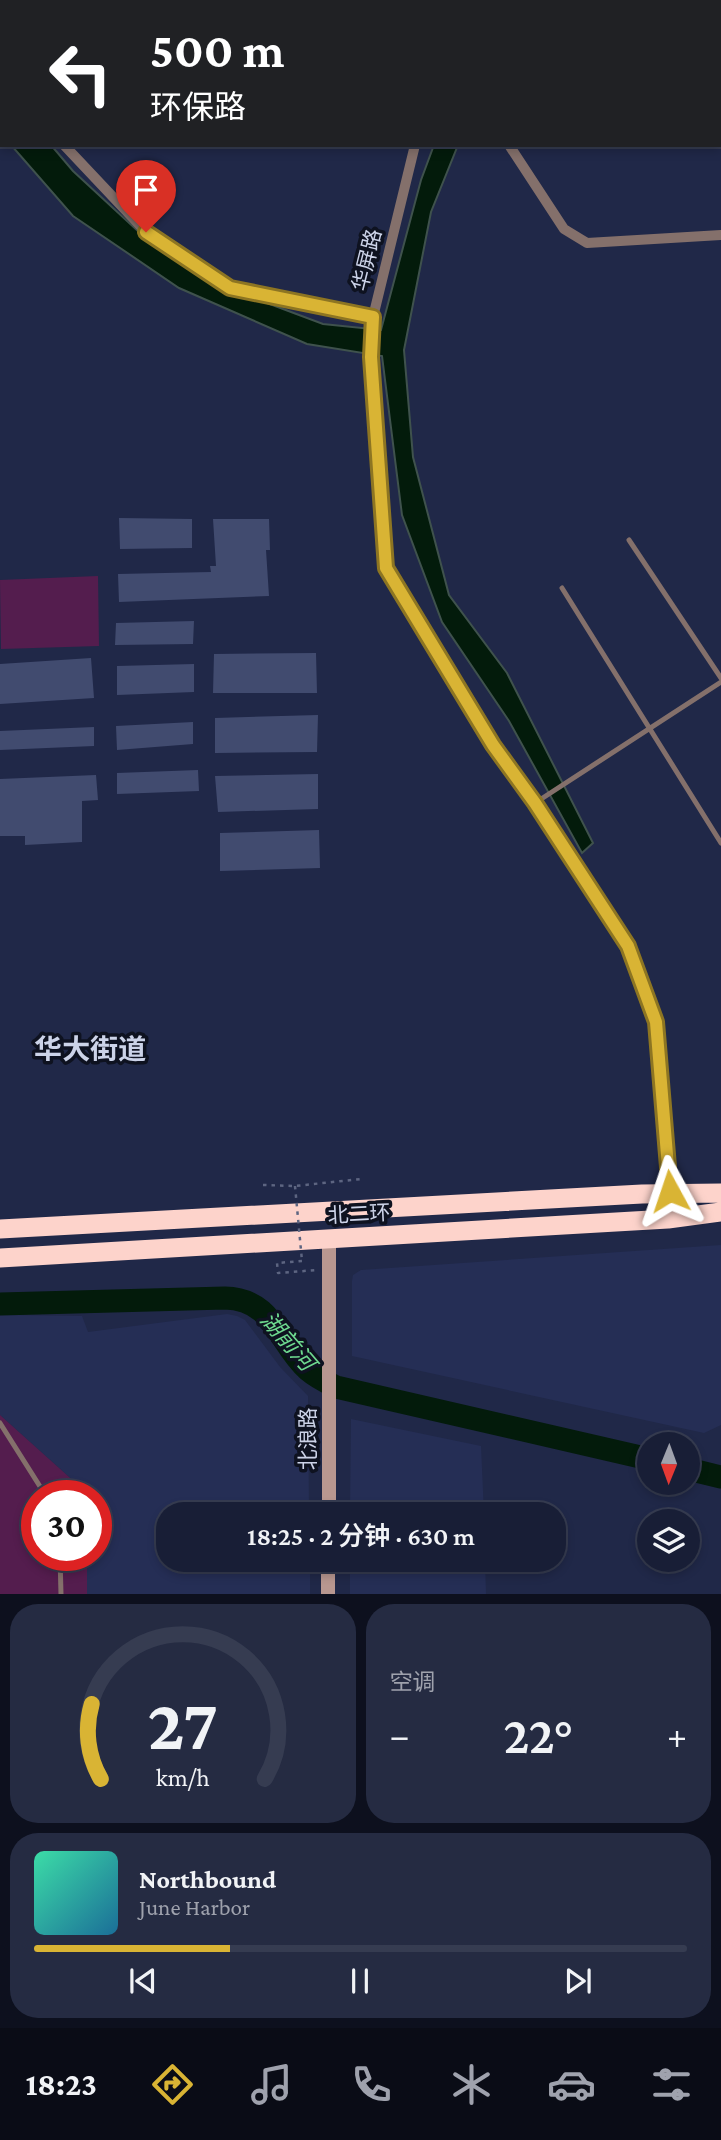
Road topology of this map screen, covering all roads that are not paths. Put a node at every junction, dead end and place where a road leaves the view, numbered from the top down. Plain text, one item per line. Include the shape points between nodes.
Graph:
1 (66, 147) edge
2 (415, 147) edge
3 (510, 147) edge
4 (721, 235) edge
5 (372, 320) junction
6 (629, 540) dead end
7 (562, 588) dead end
8 (721, 680) edge
9 (650, 729) junction
10 (535, 803) junction
11 (721, 843) edge
12 (721, 1183) edge
13 (670, 1191) junction
14 (721, 1193) edge
15 (642, 1194) junction
16 (721, 1212) edge
17 (668, 1219) junction
18 (721, 1222) edge
19 (0, 1229) edge
20 (329, 1238) junction
21 (0, 1258) edge
22 (0, 1423) edge
23 (36, 1480) edge
24 (329, 1502) edge
25 (60, 1571) edge
26 (328, 1572) edge
27 (61, 1594) edge
28 (328, 1594) edge

1 - 5 street via 146,232 230,288
2 - 5 street, 华屏路
3 - 4 street via 564,229 587,243
5 - 10 street, 华屏路 via 386,568 493,745
6 - 8 lane
7 - 9 lane
8 - 9 lane
9 - 10 lane
9 - 11 lane
10 - 13 street, 华屏路 via 628,946 656,1022
12 - 13 street
13 - 15 street
14 - 15 highway, 北二环
15 - 19 highway, 北二环
16 - 17 highway, 北二环
17 - 18 street
17 - 20 highway, 北二环
20 - 21 highway, 北二环
20 - 24 street, 北浪路
22 - 23 lane
25 - 27 lane
26 - 28 street

